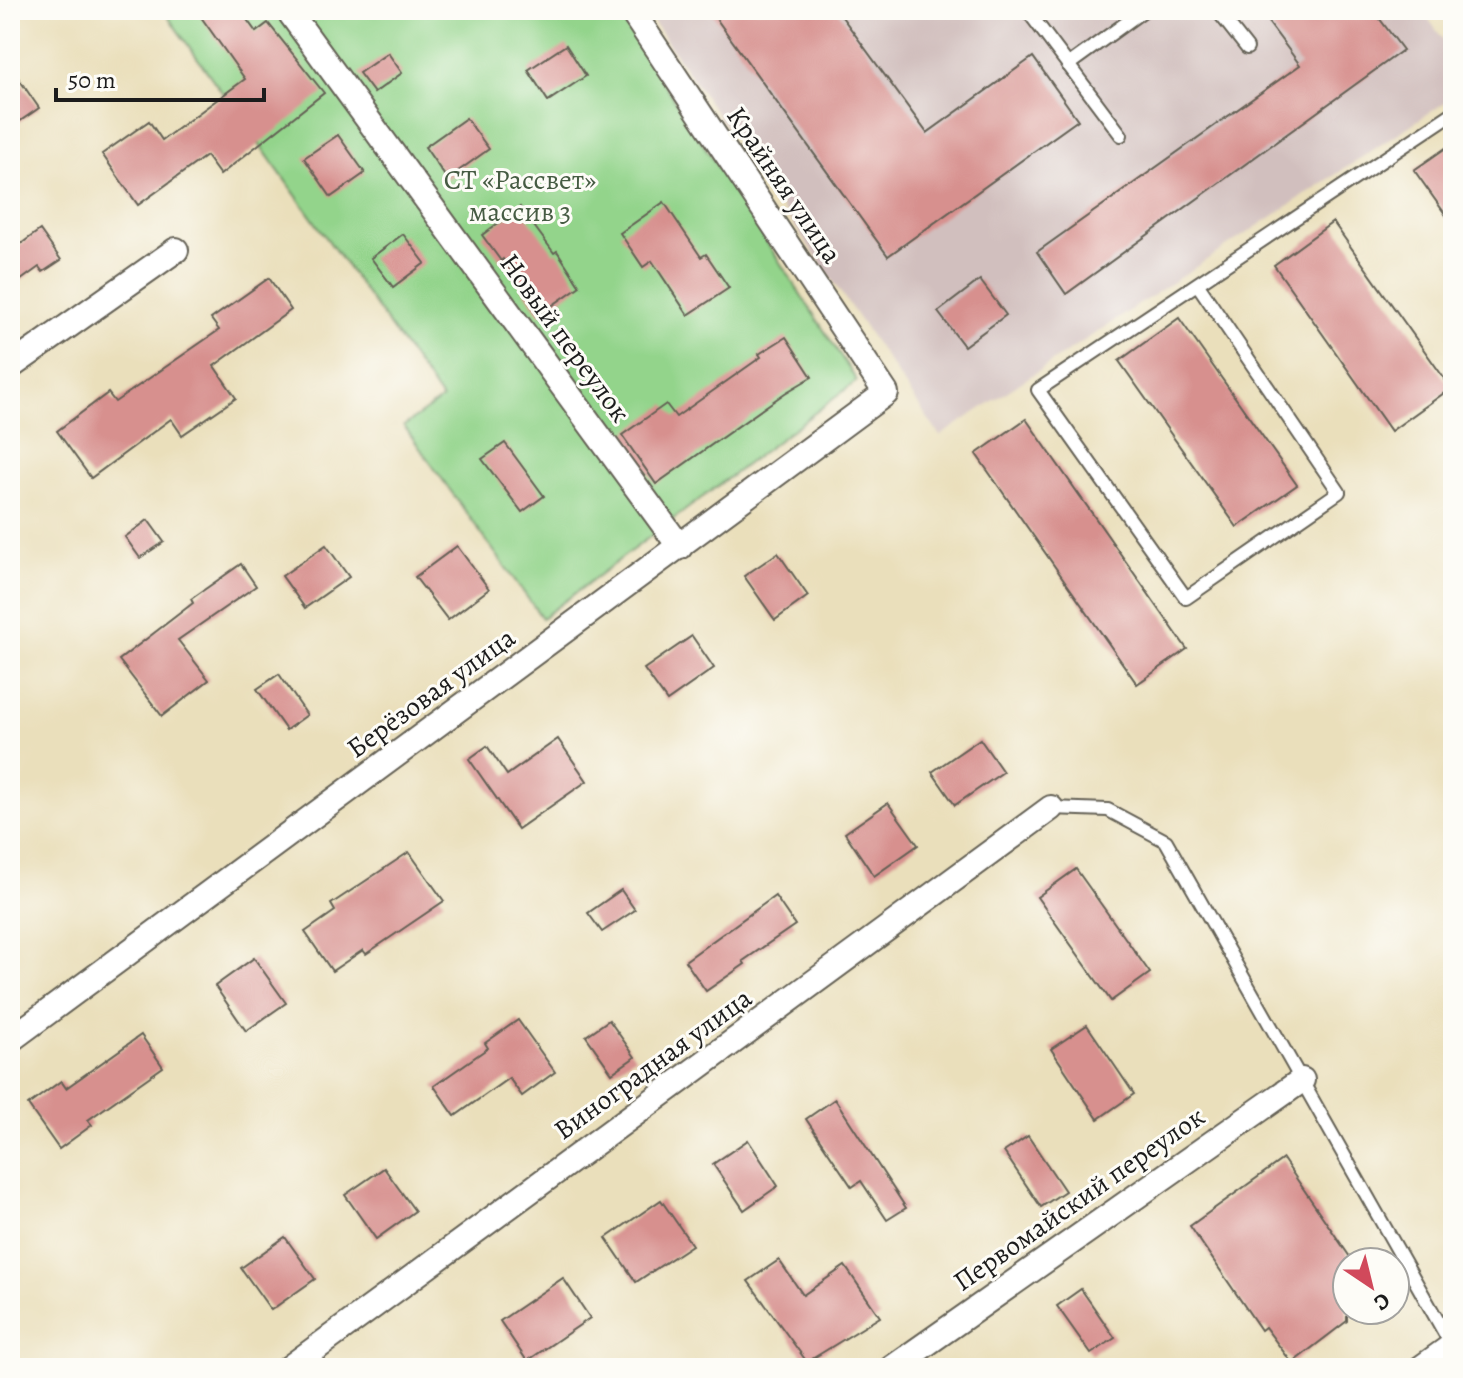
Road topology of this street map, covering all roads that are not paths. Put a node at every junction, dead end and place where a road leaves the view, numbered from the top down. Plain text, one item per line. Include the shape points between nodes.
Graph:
1 (288, 10) edge
2 (631, 10) edge
3 (1027, 10) edge
4 (1144, 10) edge
5 (1217, 10) edge
6 (1247, 48) dead end
7 (1068, 65) junction
8 (1453, 113) edge
9 (1121, 135) dead end
10 (176, 250) dead end
11 (1198, 285) junction
12 (10, 367) edge
13 (886, 393) joint
14 (680, 547) junction
15 (1051, 808) joint
16 (10, 1040) edge
17 (1302, 1080) junction
18 (1453, 1346) edge
19 (289, 1368) edge
20 (892, 1368) edge
21 (1421, 1368) edge

1 - 14 street, Новый переулок
2 - 13 street, Крайняя улица
3 - 7 lane
4 - 7 lane
5 - 6 lane
7 - 9 lane
8 - 11 lane
10 - 12 street
11 - 11 lane via 1038,390 1186,598 1339,492
13 - 14 street, Берёзовая улица
14 - 16 street, Берёзовая улица
15 - 17 lane via 1108,810 1166,841
15 - 19 street, Виноградная улица
17 - 18 lane
17 - 20 street, Первомайский переулок
18 - 21 street

